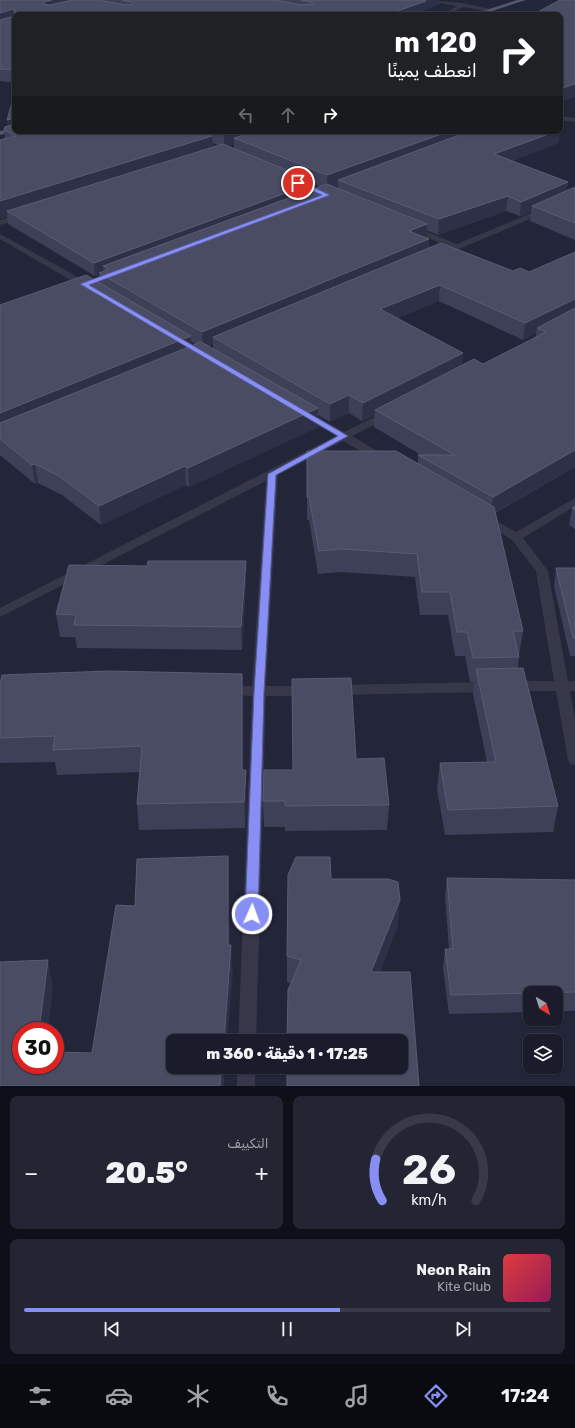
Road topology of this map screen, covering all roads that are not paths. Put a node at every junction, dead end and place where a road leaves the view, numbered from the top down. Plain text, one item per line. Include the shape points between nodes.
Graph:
1 (426, 0) edge
2 (473, 0) edge
3 (523, 0) edge
4 (459, 6) junction
5 (491, 10) junction
6 (450, 12) edge
7 (484, 12) edge
8 (563, 118) edge
9 (575, 120) edge
10 (12, 131) edge
11 (0, 133) edge
12 (21, 136) edge
13 (0, 141) edge
14 (575, 197) edge
15 (30, 214) edge
16 (0, 223) edge
17 (407, 226) edge
18 (0, 236) edge
19 (457, 247) junction
20 (428, 259) edge
21 (97, 292) edge
22 (400, 408) edge
23 (296, 409) edge
24 (344, 436) junction
25 (390, 463) edge
26 (272, 474) junction
27 (575, 501) edge
28 (476, 514) edge
29 (516, 537) junction
30 (0, 613) edge
31 (568, 685) edge
32 (212, 691) edge
33 (259, 692) junction
34 (575, 760) edge
35 (247, 1034) edge
36 (246, 1074) edge
37 (246, 1086) edge

1 - 4 street
2 - 4 street
3 - 5 main road
4 - 5 street
4 - 6 street
5 - 7 main road
8 - 9 street
10 - 11 main road
12 - 13 main road
14 - 19 street
15 - 16 street
17 - 19 street
18 - 21 street
19 - 20 street
22 - 24 street
23 - 24 street
24 - 25 street
24 - 26 street
26 - 30 street
26 - 33 street
27 - 29 street
28 - 29 street
29 - 31 street via 542,571
31 - 33 street
31 - 34 street
32 - 33 street
33 - 35 street
36 - 37 street

